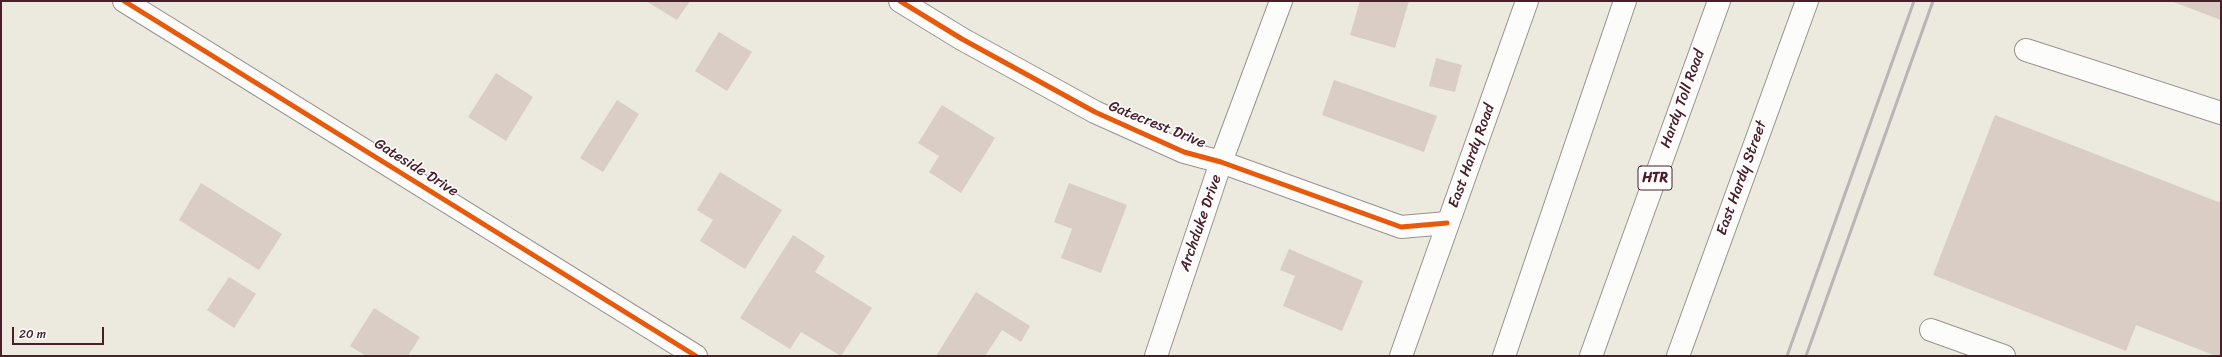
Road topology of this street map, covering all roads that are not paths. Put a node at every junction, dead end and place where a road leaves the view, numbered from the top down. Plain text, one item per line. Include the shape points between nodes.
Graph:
1 (124, 1) edge
2 (900, 1) edge
3 (1281, 1) edge
4 (1527, 1) edge
5 (1625, 1) edge
6 (1719, 1) edge
7 (1807, 1) edge
8 (2026, 50) dead end
9 (2221, 113) edge
10 (1221, 162) junction
11 (1447, 223) junction
12 (1931, 330) dead end
13 (696, 356) edge
14 (1156, 356) edge
15 (1401, 356) edge
16 (1504, 356) edge
17 (1591, 356) edge
18 (1678, 356) edge
19 (2004, 356) edge

1 - 13 main road, Gateside Drive
2 - 10 main road, Gatecrest Drive via 962,39 1095,112 1184,152
3 - 10 main road, Archduke Drive
4 - 11 main road, East Hardy Road
5 - 16 main road
6 - 17 main road, Hardy Toll Road / HTR
7 - 18 main road, East Hardy Street
8 - 9 main road
10 - 11 main road, Gatecrest Drive via 1401,227
10 - 14 main road, Archduke Drive
11 - 15 main road, East Hardy Road
12 - 19 main road

